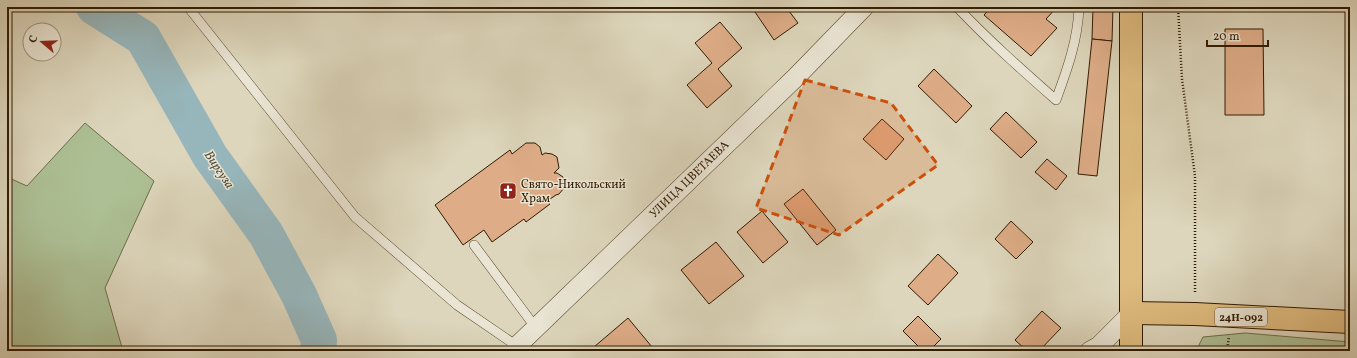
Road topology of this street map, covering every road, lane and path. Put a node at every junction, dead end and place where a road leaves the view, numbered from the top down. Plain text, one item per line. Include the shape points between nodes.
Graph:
1 (188, 7) edge
2 (864, 7) edge
3 (957, 7) edge
4 (1079, 7) edge
5 (1130, 7) edge
6 (1178, 7) edge
7 (474, 245) dead end
8 (1132, 313) junction
9 (1195, 314) junction
10 (1350, 322) edge
11 (536, 328) junction
12 (1230, 330) dead end
13 (518, 349) edge
14 (1090, 351) edge
15 (1131, 351) edge
16 (1227, 351) edge

1 - 13 lane via 355,217 457,305
2 - 11 street, УЛИЦА ЦВЕТАЕВА
3 - 4 lane via 1056,100 1070,60 1078,25
5 - 8 main road
6 - 9 path via 1182,79 1195,176
7 - 11 lane
8 - 9 main road, 24Н-092
8 - 14 street via 1099,346
8 - 15 main road
9 - 10 main road, 24Н-092
11 - 13 street, УЛИЦА ЦВЕТАЕВА
12 - 16 path

